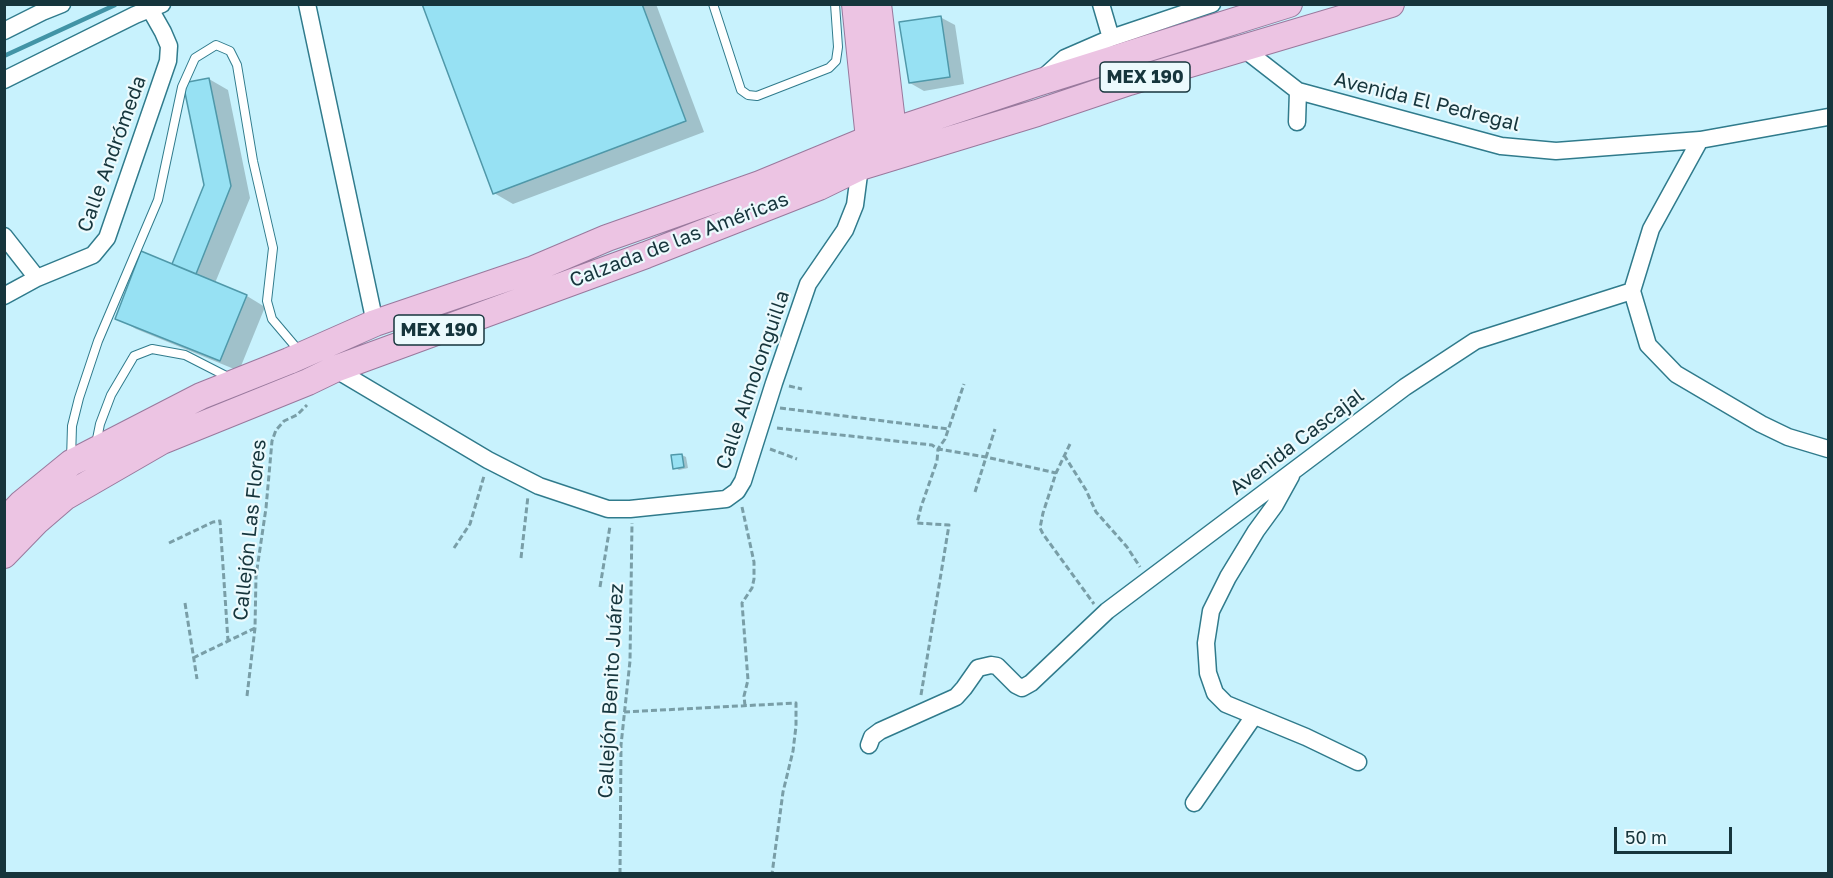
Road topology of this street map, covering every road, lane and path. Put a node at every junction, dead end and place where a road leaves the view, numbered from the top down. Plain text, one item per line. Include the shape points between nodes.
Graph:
1 (62, 4) edge
2 (307, 4) edge
3 (713, 4) edge
4 (835, 4) edge
5 (855, 4) edge
6 (878, 4) edge
7 (1101, 4) edge
8 (1212, 4) edge
9 (1289, 4) edge
10 (1391, 4) edge
11 (40, 8) edge
12 (145, 8) edge
13 (4, 31) edge
14 (1111, 38) junction
15 (1244, 49) junction
16 (4, 80) edge
17 (1037, 83) junction
18 (1298, 91) junction
19 (1828, 117) edge
20 (1297, 122) dead end
21 (893, 130) junction
22 (1700, 141) junction
23 (864, 153) junction
24 (901, 155) junction
25 (4, 236) edge
26 (37, 278) junction
27 (1632, 291) junction
28 (4, 296) edge
29 (375, 323) junction
30 (303, 355) junction
31 (335, 369) junction
32 (238, 382) junction
33 (308, 382) junction
34 (964, 384) dead end
35 (766, 406) junction
36 (760, 426) junction
37 (948, 429) junction
38 (995, 429) dead end
39 (755, 443) junction
40 (1070, 444) dead end
41 (938, 449) junction
42 (1828, 449) edge
43 (94, 451) junction
44 (1064, 455) junction
45 (986, 457) junction
46 (797, 459) dead end
47 (489, 460) junction
48 (71, 463) junction
49 (1294, 470) junction
50 (1056, 473) junction
51 (530, 483) junction
52 (737, 491) junction
53 (975, 492) dead end
54 (622, 509) junction
55 (4, 522) edge
56 (169, 543) dead end
57 (454, 548) dead end
58 (4, 555) edge
59 (521, 558) dead end
60 (1148, 580) junction
61 (600, 587) dead end
62 (185, 603) dead end
63 (1102, 616) junction
64 (255, 628) junction
65 (228, 641) junction
66 (193, 658) junction
67 (197, 679) dead end
68 (247, 696) dead end
69 (745, 706) junction
70 (624, 712) junction
71 (918, 714) junction
72 (1254, 716) junction
73 (869, 745) dead end
74 (1358, 762) dead end
75 (1194, 803) dead end
76 (620, 873) edge
77 (772, 873) edge

1 - 11 street
2 - 29 street
3 - 4 lane via 741,90 757,96 829,68 836,61
5 - 23 main road
6 - 21 main road
7 - 14 street
8 - 14 street
9 - 17 main road, Calzada de las Américas / MEX 190
10 - 15 main road, Calzada de las Américas / MEX 190
11 - 13 street
12 - 16 street
12 - 26 street, Calle Andrómeda via 163,32 169,46 168,61 107,238 93,255
14 - 17 street via 1065,58
15 - 18 street, Avenida El Pedregal
15 - 24 main road, Calzada de las Américas / MEX 190
17 - 21 main road, Calzada de las Américas / MEX 190
18 - 20 street
18 - 22 street, Avenida El Pedregal via 1501,146 1556,151
19 - 22 street, Avenida El Pedregal
21 - 23 main road, Calzada de las Américas / MEX 190
21 - 24 main road
22 - 27 street via 1651,229
23 - 24 main road, Calzada de las Américas / MEX 190
23 - 29 main road, Calzada de las Américas / MEX 190 via 760,184 534,269
23 - 31 main road, Calzada de las Américas / MEX 190 via 819,187
23 - 35 street, Calle Almolonguilla via 855,205 845,230 808,284
25 - 26 street
26 - 28 street, Calle Andrómeda
27 - 42 street via 1648,345 1676,374 1761,424
27 - 49 street, Avenida Cascajal via 1475,340
29 - 30 main road, Calzada de las Américas / MEX 190
30 - 32 main road, Calzada de las Américas / MEX 190
30 - 48 lane via 272,319 267,301 273,248 237,65 230,51 216,45 195,58 182,87 158,200 98,341 79,398 72,426
31 - 33 main road, Calzada de las Américas / MEX 190
31 - 47 street, Calle Almolonguilla
32 - 43 main road, Calzada de las Américas / MEX 190 via 201,396
32 - 43 lane via 185,355 152,349 134,356 111,395
33 - 58 main road, Calzada de las Américas / MEX 190 via 162,441 127,460 65,497
33 - 64 path, Callejón Las Flores via 308,405 297,416 284,421 272,441 256,576
34 - 37 path
35 - 36 street, Calle Almolonguilla
35 - 37 path
36 - 39 street, Calle Almolonguilla
36 - 41 path via 932,445
37 - 41 path
38 - 45 path
39 - 46 path
39 - 52 street, Calle Almolonguilla
40 - 44 path
41 - 45 path
41 - 71 path via 917,523 949,525
43 - 48 main road, Calzada de las Américas / MEX 190
44 - 50 path
44 - 60 path via 1095,512 1127,547
45 - 50 path
45 - 53 path
47 - 51 street, Calle Almolonguilla
47 - 57 path via 470,524
48 - 55 main road, Calzada de las Américas / MEX 190
49 - 60 street, Avenida Cascajal
49 - 72 street via 1228,577 1209,622 1208,673 1215,693 1226,704
50 - 63 path via 1040,528
51 - 54 street, Calle Almolonguilla via 608,509
51 - 59 path
52 - 54 street, Calle Almolonguilla via 726,499
52 - 69 path via 754,562 752,588 742,603 748,680
54 - 61 path
54 - 70 path, Callejón Benito Juárez via 632,526 630,661
56 - 65 path via 220,521
60 - 63 street, Avenida Cascajal
62 - 66 path
63 - 71 street, Avenida Cascajal via 1022,688 997,666 978,668 956,697
64 - 65 path
64 - 68 path, Callejón Las Flores
65 - 66 path
66 - 67 path
69 - 70 path
69 - 77 path via 796,703 793,751
70 - 76 path, Callejón Benito Juárez
71 - 73 street via 880,731
72 - 74 street
72 - 75 street

